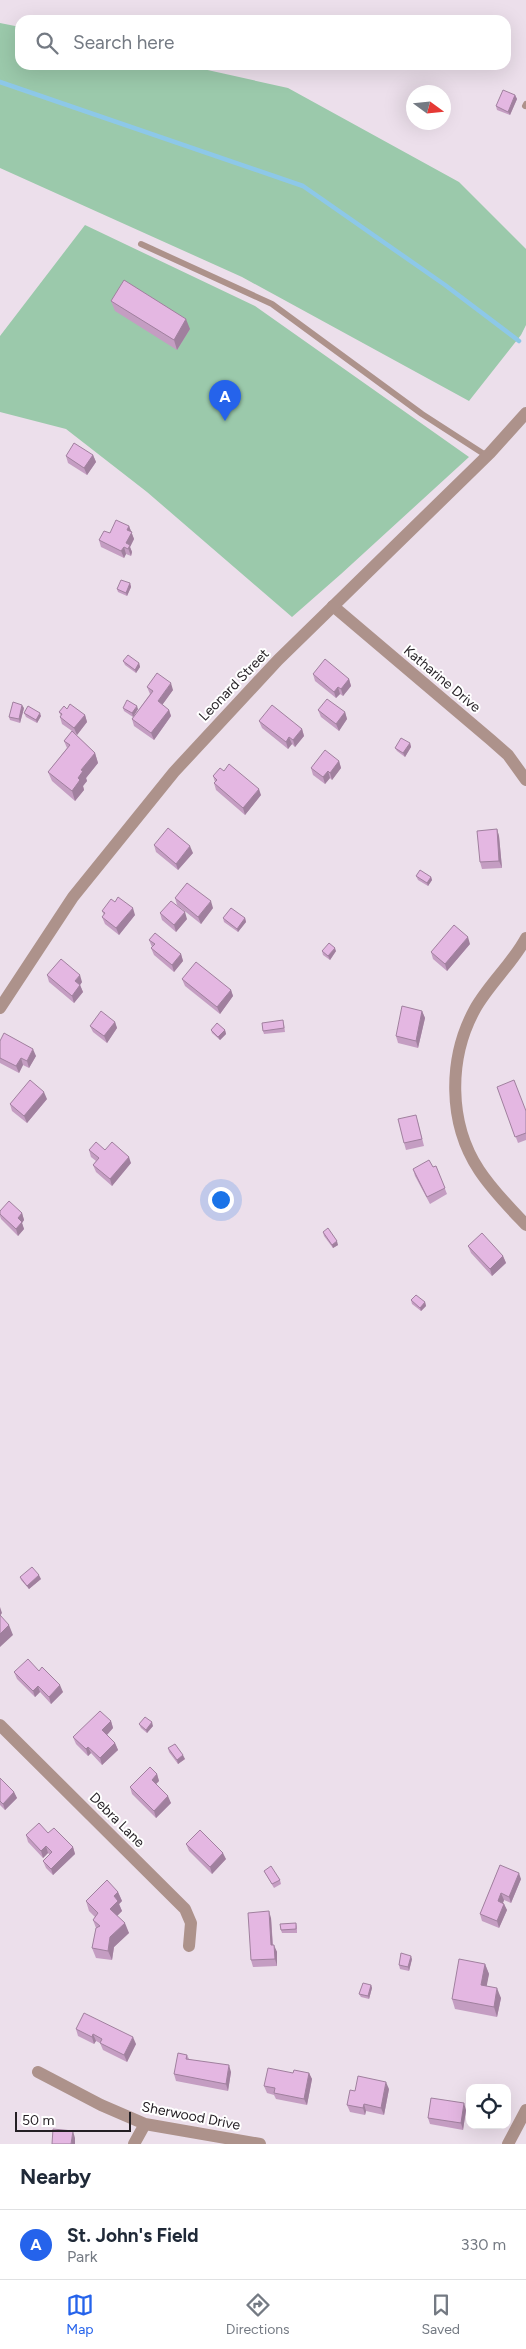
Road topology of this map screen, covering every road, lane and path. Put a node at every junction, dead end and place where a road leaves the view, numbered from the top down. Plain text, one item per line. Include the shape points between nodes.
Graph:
1 (141, 244) dead end
2 (526, 413) edge
3 (487, 456) junction
4 (333, 606) junction
5 (526, 780) edge
6 (526, 938) edge
7 (0, 1008) edge
8 (526, 1225) edge
9 (0, 1725) edge
10 (189, 1946) dead end
11 (38, 2072) dead end
12 (526, 2110) edge
13 (145, 2124) junction
14 (134, 2144) edge
15 (260, 2144) edge
16 (508, 2144) edge

1 - 3 lane via 272,304 422,414
2 - 3 street, Leonard Street
3 - 4 street, Leonard Street
4 - 5 street, Katharine Drive via 502,750
4 - 7 street, Leonard Street via 231,709 124,832 73,896
6 - 8 street via 475,1009 465,1032 455,1080 460,1125 474,1161 490,1187
9 - 10 street, Debra Lane via 185,1909 191,1923
11 - 13 street, Sherwood Drive via 108,2109
12 - 16 street
13 - 14 street
13 - 15 street, Sherwood Drive

